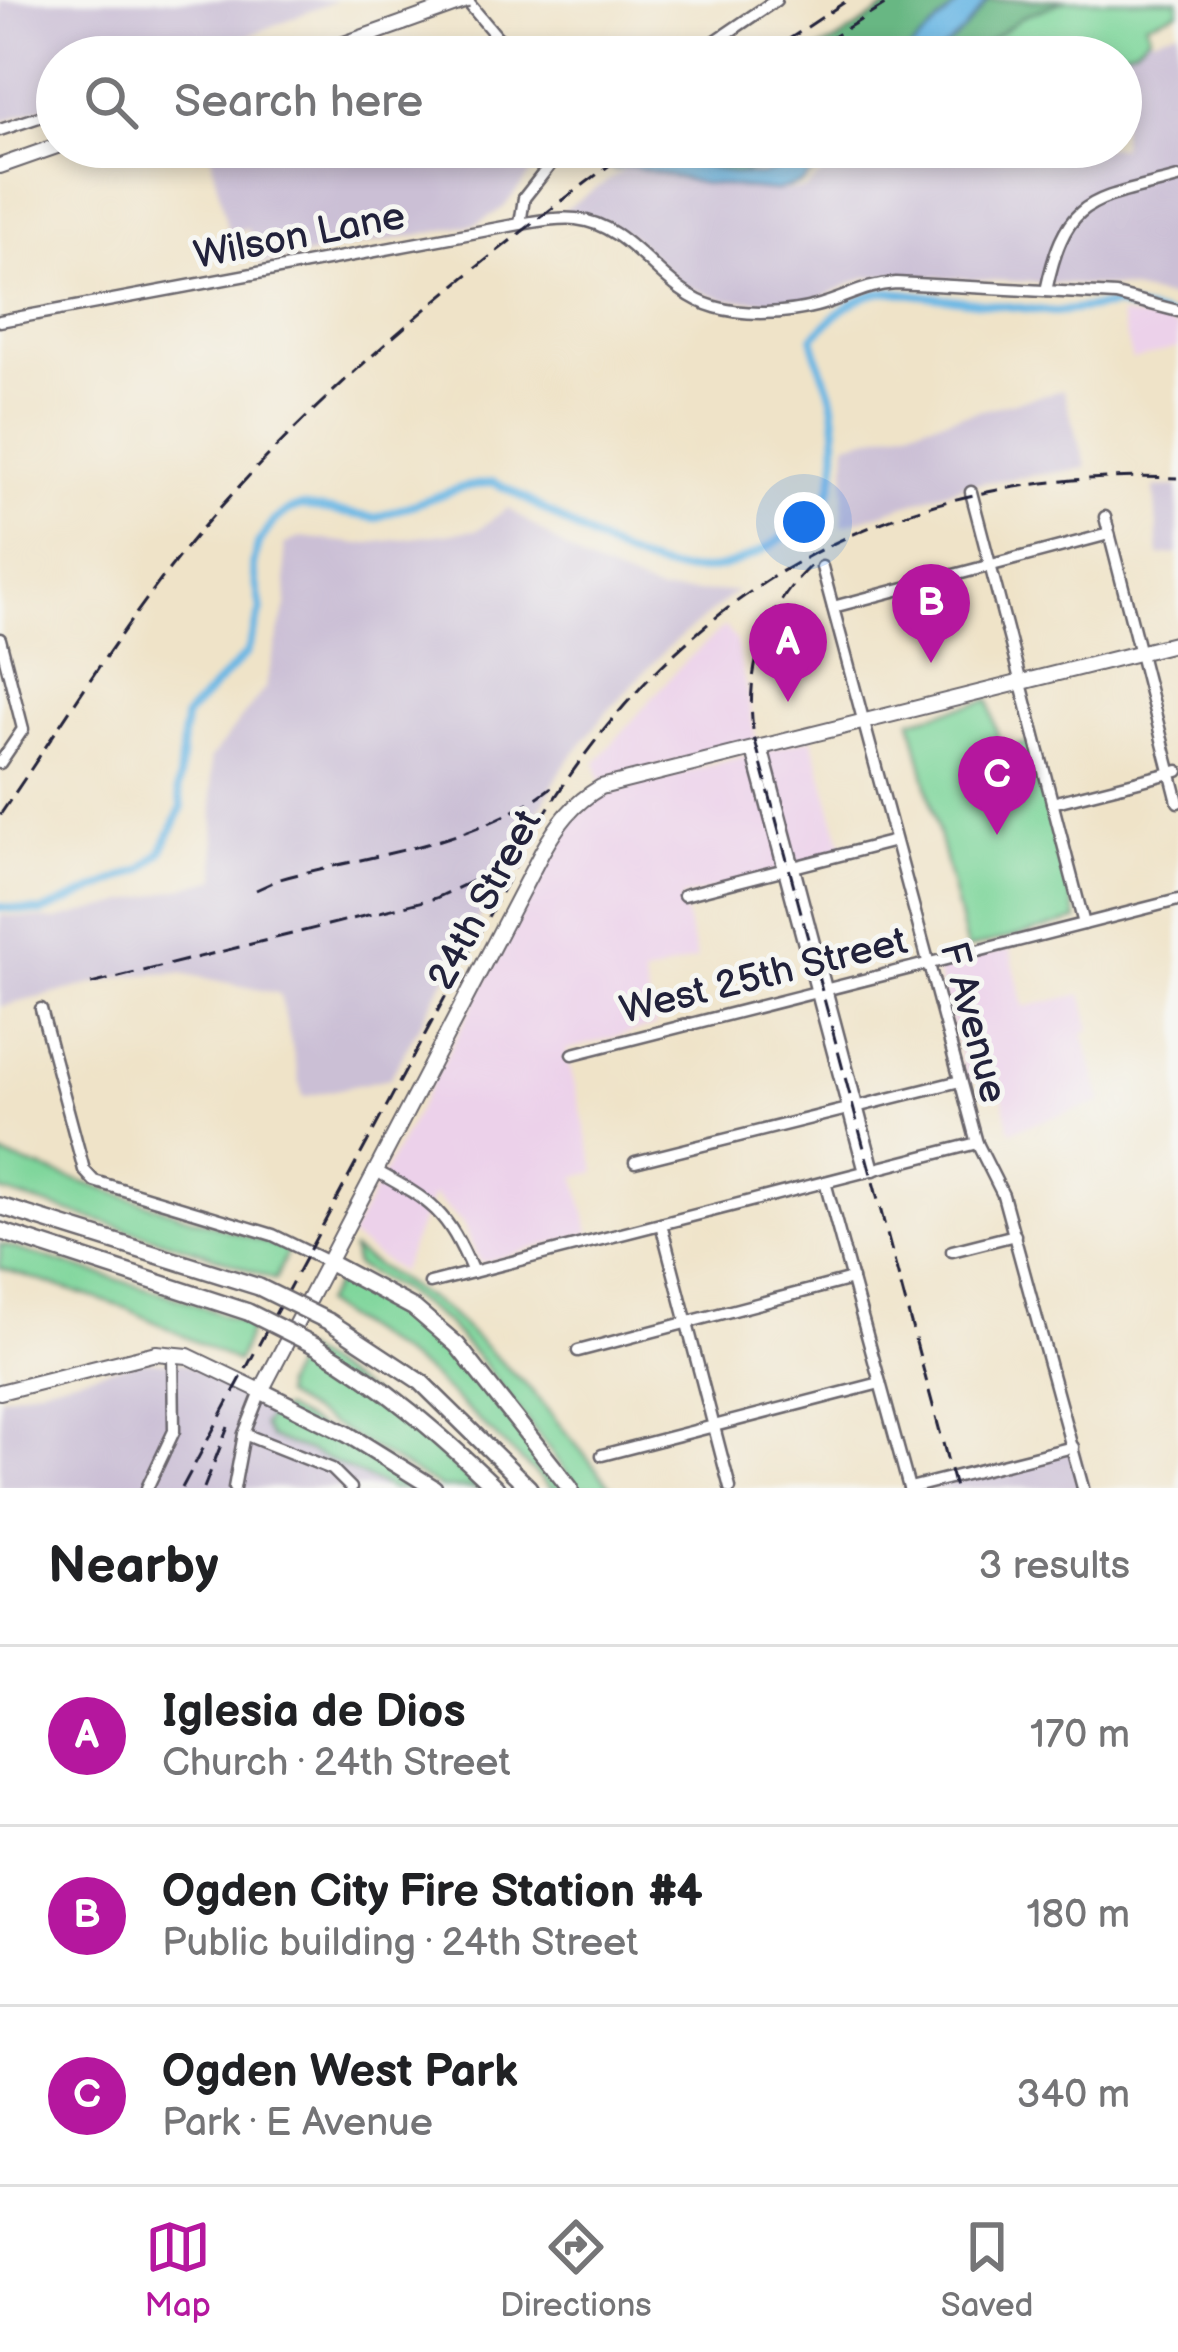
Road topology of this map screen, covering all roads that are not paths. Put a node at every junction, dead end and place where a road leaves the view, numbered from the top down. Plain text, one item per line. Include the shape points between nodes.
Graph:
1 (466, 0) edge
2 (776, 0) edge
3 (366, 36) edge
4 (495, 36) edge
5 (723, 36) edge
6 (36, 118) edge
7 (0, 130) edge
8 (36, 153) edge
9 (0, 166) edge
10 (548, 168) edge
11 (1178, 178) edge
12 (520, 224) junction
13 (1046, 291) junction
14 (1178, 310) edge
15 (0, 321) edge
16 (971, 492) dead end
17 (1105, 517) dead end
18 (1109, 534) junction
19 (990, 566) junction
20 (821, 567) dead end
21 (832, 607) junction
22 (0, 639) edge
23 (1178, 643) edge
24 (1140, 652) junction
25 (4, 673) edge
26 (1021, 682) junction
27 (863, 722) junction
28 (757, 748) junction
29 (0, 763) edge
30 (1174, 772) edge
31 (1178, 802) edge
32 (1052, 803) junction
33 (896, 842) junction
34 (789, 869) junction
35 (684, 895) dead end
36 (1178, 900) edge
37 (1084, 924) junction
38 (928, 964) junction
39 (821, 989) junction
40 (41, 1009) dead end
41 (573, 1054) dead end
42 (960, 1081) junction
43 (853, 1107) junction
44 (977, 1143) junction
45 (635, 1162) dead end
46 (376, 1171) junction
47 (870, 1171) junction
48 (825, 1182) junction
49 (0, 1207) edge
50 (661, 1224) junction
51 (0, 1231) edge
52 (1015, 1235) junction
53 (952, 1251) dead end
54 (328, 1262) junction
55 (473, 1272) junction
56 (852, 1279) junction
57 (430, 1283) dead end
58 (687, 1323) junction
59 (578, 1351) dead end
60 (173, 1354) junction
61 (880, 1383) junction
62 (261, 1391) junction
63 (0, 1392) edge
64 (714, 1427) junction
65 (244, 1434) junction
66 (1072, 1448) junction
67 (602, 1455) dead end
68 (147, 1488) edge
69 (234, 1488) edge
70 (351, 1488) edge
71 (434, 1488) edge
72 (496, 1488) edge
73 (529, 1488) edge
74 (570, 1488) edge
75 (730, 1488) edge
76 (910, 1488) edge
77 (1083, 1488) edge

1 - 3 main road, bridge
1 - 4 street
2 - 5 street
6 - 7 street
8 - 9 main road
10 - 12 street via 524,198
11 - 13 street via 1081,209 1059,239
12 - 13 street, Wilson Lane via 576,219 606,228 688,297 732,311 797,310 896,283
12 - 15 street, Wilson Lane
13 - 14 street, Wilson Lane via 1116,295
16 - 19 street
17 - 18 street
18 - 19 street
18 - 24 street
19 - 21 street
19 - 26 street
20 - 21 street, F Avenue
21 - 27 street, F Avenue
22 - 25 street
23 - 24 main road, 24th Street
24 - 26 main road, 24th Street
24 - 30 street
25 - 29 street via 23,729
26 - 27 main road, 24th Street
26 - 32 street
27 - 28 main road, 24th Street
27 - 33 street, F Avenue
28 - 34 street
28 - 46 main road, 24th Street via 601,787 567,812
30 - 31 street
30 - 32 street
32 - 37 street
33 - 34 street
33 - 38 street, F Avenue
34 - 35 street
34 - 39 street
36 - 37 street, West 25th Street
37 - 38 street, West 25th Street
38 - 39 street, West 25th Street
38 - 42 street, F Avenue
39 - 41 street, West 25th Street
39 - 43 street
40 - 54 street via 84,1170 94,1180 273,1235
42 - 43 street
42 - 44 street, F Avenue
43 - 45 street
43 - 47 street
44 - 47 street
44 - 52 street, F Avenue
46 - 54 main road, 24th Street
46 - 55 street via 446,1216
47 - 48 street
48 - 50 street
48 - 56 street
49 - 73 highway, bridge via 260,1287 330,1322 421,1382
50 - 55 street
50 - 58 street
51 - 72 highway, bridge via 248,1312 316,1346 407,1407
52 - 53 street
52 - 66 street, F Avenue
54 - 62 main road, 24th Street
54 - 74 highway via 414,1308 457,1345
55 - 57 street
56 - 58 street
56 - 61 street
58 - 59 street
58 - 64 street
60 - 62 main road
60 - 63 main road via 139,1355
60 - 68 street via 174,1431
61 - 64 street
61 - 76 street
62 - 65 street
62 - 71 highway
64 - 67 street
64 - 75 street
65 - 69 street
65 - 70 street via 332,1469
66 - 76 street
66 - 77 street, F Avenue

